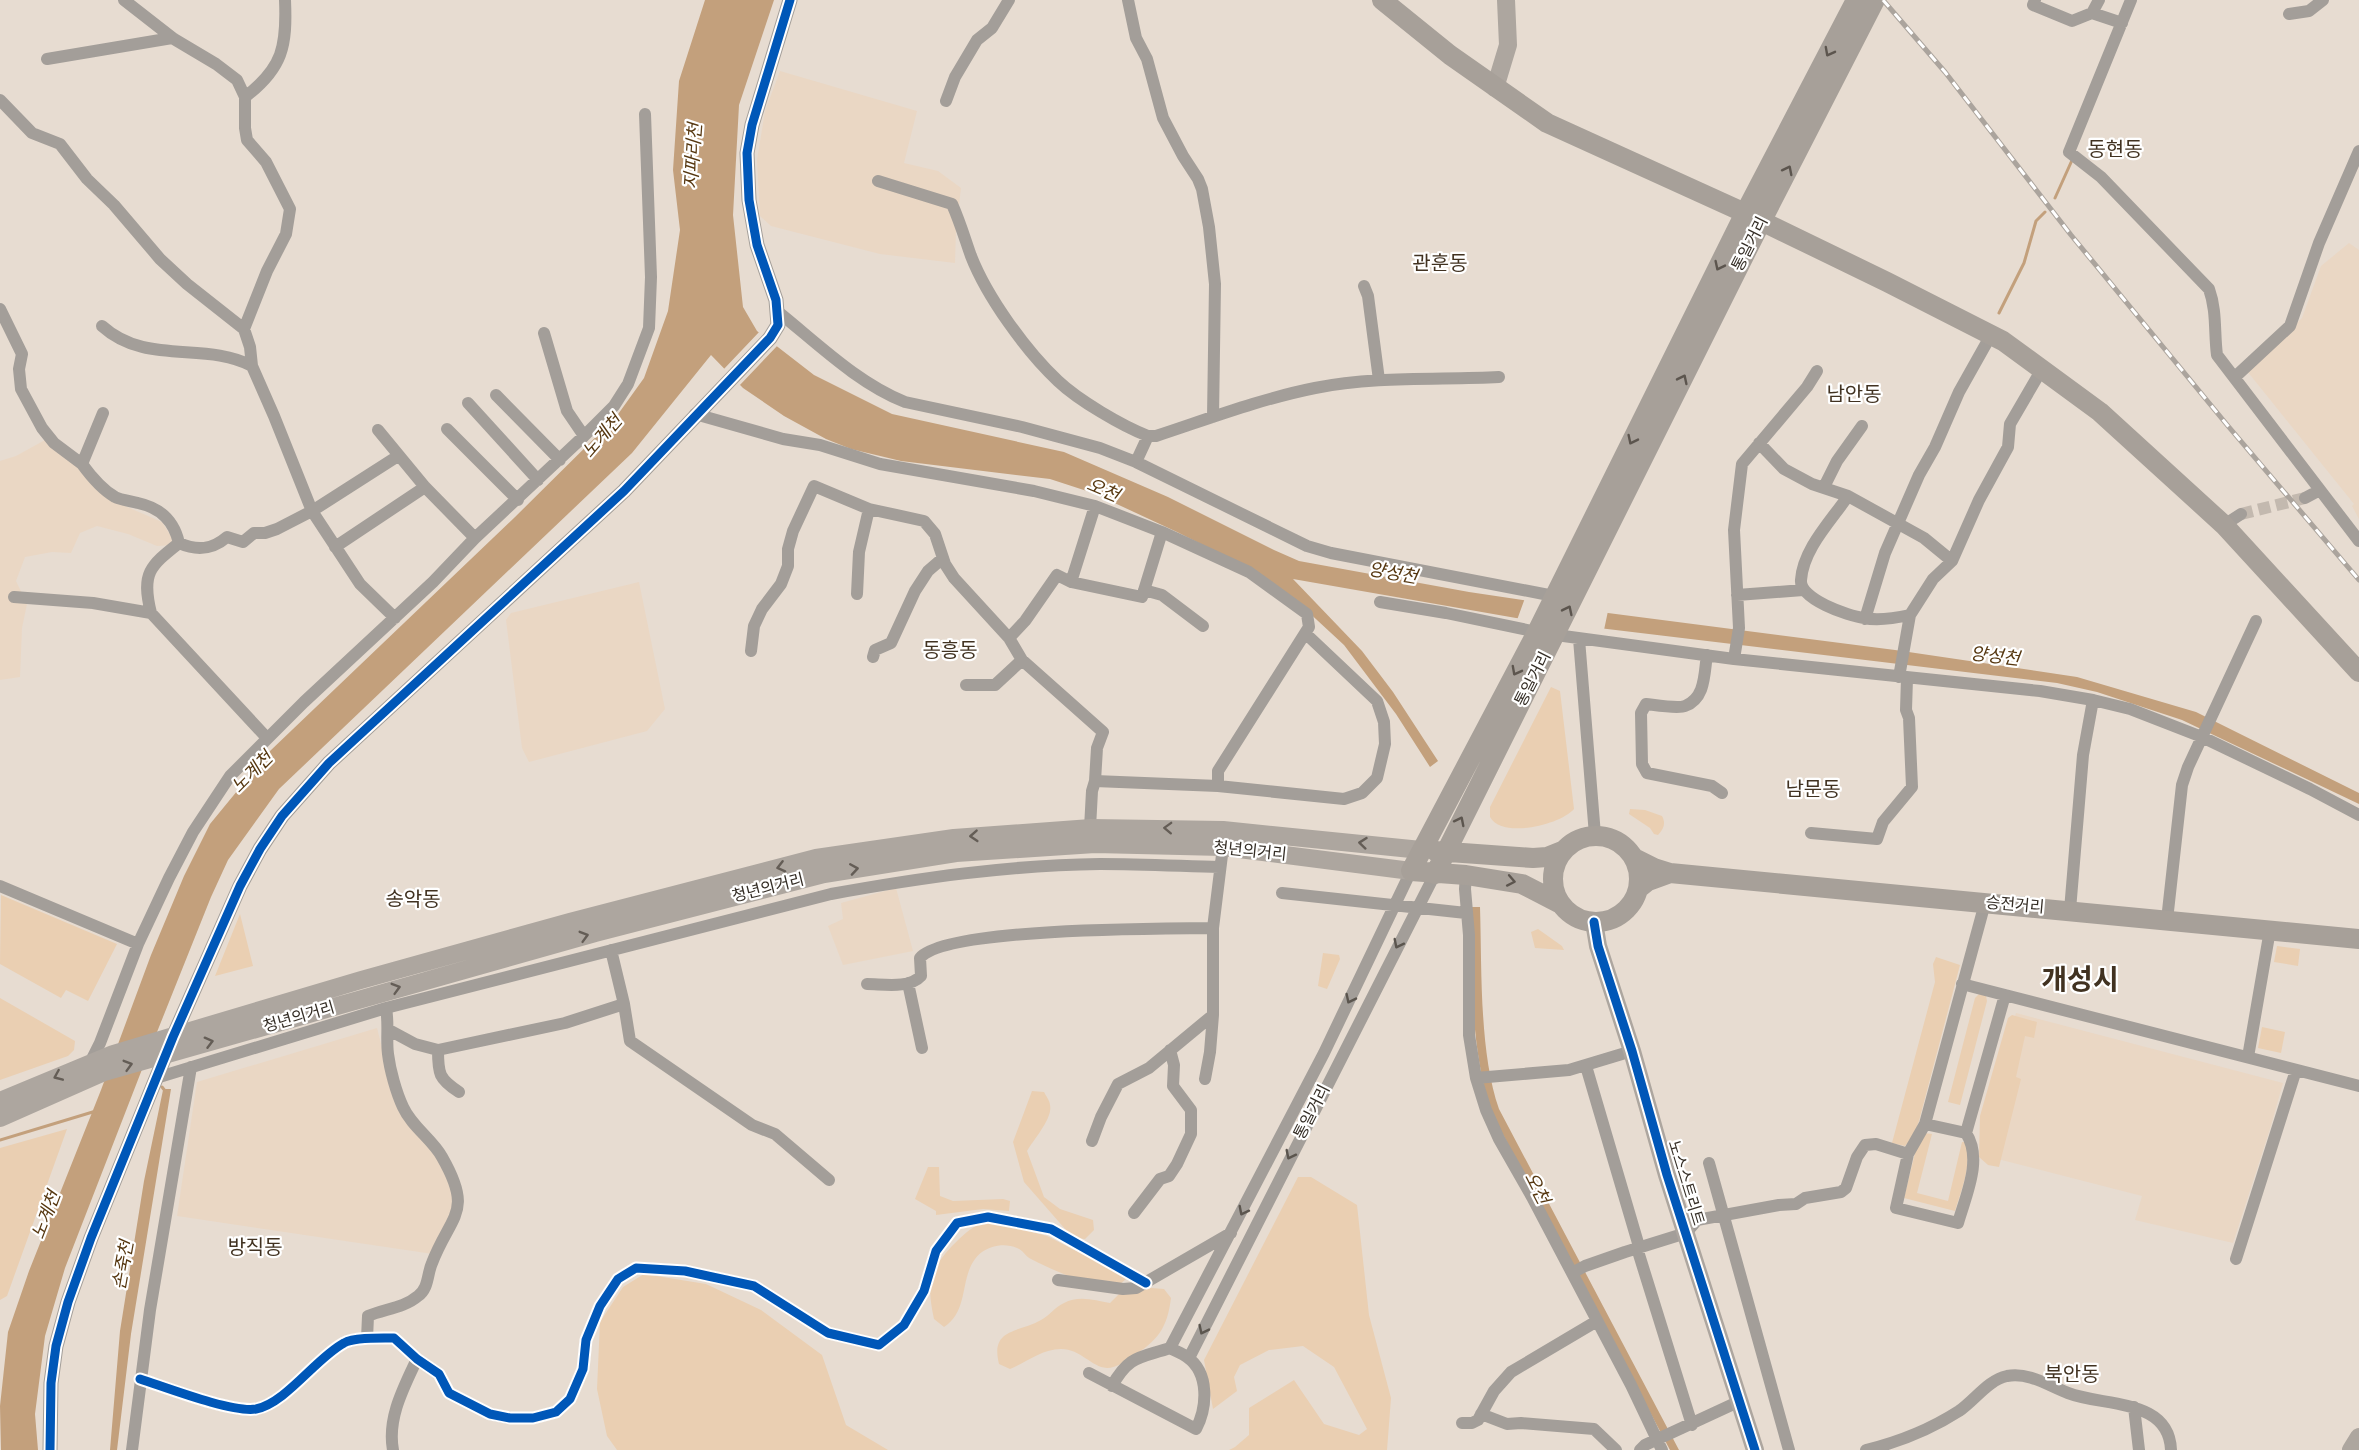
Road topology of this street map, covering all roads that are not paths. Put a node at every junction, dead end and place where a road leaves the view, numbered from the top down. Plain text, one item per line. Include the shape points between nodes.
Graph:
1 (124, 0) edge
2 (285, 0) edge
3 (790, 0) edge
4 (1009, 0) edge
5 (1128, 0) edge
6 (1382, 0) edge
7 (1506, 0) edge
8 (1856, 0) edge
9 (1875, 0) edge
10 (2035, 0) edge
11 (2099, 0) edge
12 (2131, 0) edge
13 (2323, 0) edge
14 (2092, 14) junction
15 (2289, 14) dead end
16 (2122, 23) junction
17 (172, 38) junction
18 (47, 59) dead end
19 (1495, 88) junction
20 (245, 97) junction
21 (0, 100) edge
22 (946, 101) dead end
23 (645, 114) dead end
24 (2359, 151) edge
25 (878, 181) dead end
26 (1753, 218) junction
27 (1365, 286) dead end
28 (0, 309) edge
29 (777, 310) junction
30 (4, 322) edge
31 (102, 326) dead end
32 (244, 329) junction
33 (544, 333) dead end
34 (1991, 335) junction
35 (252, 366) junction
36 (2042, 369) junction
37 (1817, 371) dead end
38 (1499, 377) dead end
39 (2235, 377) junction
40 (1379, 380) junction
41 (496, 395) dead end
42 (468, 403) dead end
43 (103, 413) dead end
44 (695, 414) junction
45 (1213, 417) junction
46 (1862, 426) dead end
47 (447, 429) dead end
48 (378, 430) dead end
49 (1148, 436) junction
50 (582, 441) junction
51 (1759, 443) junction
52 (398, 456) junction
53 (560, 460) junction
54 (1136, 462) junction
55 (82, 464) junction
56 (538, 480) junction
57 (425, 487) junction
58 (1824, 487) junction
59 (2320, 490) junction
60 (1848, 496) junction
61 (2305, 498) tunnel mouth
62 (518, 500) junction
63 (1095, 506) junction
64 (869, 509) junction
65 (312, 511) junction
66 (2241, 514) tunnel mouth
67 (1898, 525) junction
68 (2224, 525) junction
69 (1162, 532) junction
70 (475, 538) junction
71 (2359, 541) edge
72 (180, 543) junction
73 (334, 547) junction
74 (943, 558) junction
75 (1952, 561) junction
76 (1071, 582) junction
77 (1144, 590) junction
78 (1803, 590) junction
79 (857, 594) dead end
80 (1737, 595) junction
81 (1554, 596) junction
82 (14, 597) dead end
83 (1380, 602) dead end
84 (151, 613) junction
85 (1910, 615) junction
86 (395, 618) junction
87 (1864, 619) junction
88 (2256, 621) dead end
89 (1203, 626) dead end
90 (1305, 633) junction
91 (1547, 634) junction
92 (1009, 638) junction
93 (1579, 639) junction
94 (751, 651) dead end
95 (1735, 654) junction
96 (1707, 655) junction
97 (873, 657) dead end
98 (1022, 660) junction
99 (2359, 672) edge
100 (1902, 676) junction
101 (966, 685) dead end
102 (2092, 700) junction
103 (2203, 735) junction
104 (267, 738) junction
105 (1095, 781) junction
106 (1218, 786) junction
107 (1722, 793) dead end
108 (2359, 815) edge
109 (1090, 828) junction
110 (1811, 833) dead end
111 (1595, 835) junction
112 (1223, 847) junction
113 (1421, 850) junction
114 (1445, 851) junction
115 (1562, 851) junction
116 (1634, 858) junction
117 (1219, 867) junction
118 (1411, 871) junction
119 (1670, 873) junction
120 (1435, 874) junction
121 (1466, 874) junction
122 (0, 886) edge
123 (1638, 889) junction
124 (1282, 893) dead end
125 (1559, 903) junction
126 (1985, 903) junction
127 (1395, 906) junction
128 (1417, 908) junction
129 (2070, 910) junction
130 (1466, 913) junction
131 (2167, 920) junction
132 (1594, 922) junction
133 (1213, 928) junction
134 (2270, 930) junction
135 (2359, 939) edge
136 (138, 944) junction
137 (611, 950) junction
138 (908, 982) junction
139 (867, 984) dead end
140 (1962, 984) junction
141 (2005, 995) junction
142 (624, 1004) junction
143 (386, 1008) junction
144 (1213, 1016) junction
145 (388, 1030) junction
146 (162, 1047) junction
147 (922, 1048) dead end
148 (438, 1050) junction
149 (1170, 1050) junction
150 (1632, 1051) junction
151 (2248, 1057) junction
152 (1586, 1066) junction
153 (97, 1067) junction
154 (191, 1067) junction
155 (2296, 1070) junction
156 (156, 1077) junction
157 (1478, 1078) junction
158 (1204, 1079) dead end
159 (2359, 1086) edge
160 (459, 1092) dead end
161 (0, 1101) edge
162 (0, 1118) edge
163 (1925, 1124) junction
164 (1966, 1133) junction
165 (1092, 1141) dead end
166 (1908, 1154) junction
167 (1709, 1163) dead end
168 (829, 1180) dead end
169 (1134, 1213) dead end
170 (1724, 1215) junction
171 (1232, 1233) junction
172 (1686, 1233) junction
173 (1637, 1248) junction
174 (2236, 1259) dead end
175 (1577, 1270) junction
176 (1058, 1280) dead end
177 (1146, 1283) junction
178 (1597, 1321) junction
179 (367, 1339) junction
180 (1170, 1348) junction
181 (1189, 1358) junction
182 (417, 1359) junction
183 (1089, 1373) dead end
184 (140, 1379) junction
185 (1112, 1386) junction
186 (1740, 1401) junction
187 (2134, 1407) junction
188 (1481, 1414) junction
189 (1462, 1423) dead end
190 (1692, 1425) junction
191 (2359, 1437) edge
192 (1659, 1445) edge
193 (50, 1450) edge
194 (132, 1450) edge
195 (393, 1450) edge
196 (1616, 1450) edge
197 (1640, 1450) edge
198 (1755, 1450) edge
199 (1789, 1450) edge
200 (1866, 1450) edge
201 (2139, 1450) edge
202 (2171, 1450) edge
203 (2351, 1450) edge

1 - 17 street
2 - 20 street via 286,32 281,54 264,81
3 - 29 street via 747,153 749,200 757,245
4 - 22 street via 992,28 977,40
5 - 45 street via 1136,38 1148,59 1163,118 1202,189 1215,284
6 - 19 main road
7 - 19 main road via 1508,45
8 -> 26 main road, 통일거리
26 -> 9 main road, 통일거리
10 - 14 street via 2033,4 2072,21
11 - 14 street
12 - 16 street
13 - 15 street via 2309,11
14 - 16 street
16 - 39 street via 2069,152 2101,177 2209,289 2215,305 2217,355
17 - 18 street
17 - 20 street via 232,75
19 - 26 main road via 1547,123
20 - 32 street via 247,140 266,162 290,209 286,234
21 - 32 street via 32,133 60,144 160,258
23 - 50 street via 649,328 628,384
24 - 39 street via 2319,243 2290,326
25 - 49 street via 952,204 971,257 997,306 1037,359 1059,382 1086,401
26 - 34 main road
26 -> 81 main road, 통일거리
91 -> 26 main road, 통일거리
27 - 40 street
28 - 30 street
29 - 44 street via 778,325 770,338
29 - 54 street via 855,372 895,398 1022,427
30 - 55 street via 22,354 21,389 42,428 54,443
31 - 35 street via 128,344 243,361
32 - 35 street
33 - 50 street via 567,411
34 - 36 main road
34 - 67 street via 1959,392
35 - 65 street
36 - 68 main road via 2100,412
36 - 75 street via 2010,424 2008,447
37 - 51 street
38 - 40 street
39 - 59 street
40 - 45 street via 1316,388
41 - 53 street
42 - 56 street
43 - 55 street
44 - 63 street via 880,464 1034,491
44 - 146 street via 302,791 260,849
45 - 49 street
46 - 58 street
47 - 62 street
48 - 52 street
49 - 54 street
50 - 53 street
51 - 58 street via 1784,469
51 - 80 street via 1742,464 1734,530
52 - 57 street
52 - 65 street
53 - 56 street
54 - 81 street via 1307,546
55 - 72 street via 116,498 163,513 175,527
56 - 62 street
57 - 70 street
57 - 73 street
58 - 60 street
59 - 61 street
59 - 71 street
60 - 67 street
60 - 78 street via 1808,554 1800,581
62 - 70 street
63 - 69 street
63 - 76 street
64 - 74 street via 924,521 935,534
64 - 79 street via 859,552
64 - 94 street via 814,486 793,531 781,584 754,626
65 - 72 street via 277,529 255,533 243,542 227,537 202,549
65 - 73 street
66 - 68 street
67 - 75 street via 1924,538
67 - 87 street
68 - 99 main road
69 - 77 street
69 - 90 street via 1249,572 1307,614 1309,627
70 - 86 street
72 - 84 street via 157,560 148,574
73 - 86 street via 360,584
74 - 92 street via 954,578
74 - 97 street via 928,571 915,591 891,643 875,650
75 - 85 street via 1933,579
76 - 77 street via 1142,597
76 - 92 street via 1057,575
77 - 89 street via 1162,596
78 - 80 street
78 - 87 street via 1822,603
80 - 95 street via 1739,628
81 - 91 main road, 통일거리
82 - 84 street via 93,603
83 - 91 street
84 - 104 street
85 - 87 street
85 - 100 street via 1902,649
86 - 104 street
88 - 103 street
90 - 106 street via 1218,771
90 - 106 street via 1377,700 1385,744 1377,778 1362,793 1344,799
91 - 93 street
91 -> 113 main road, 통일거리
114 -> 91 main road, 통일거리
92 - 98 street
93 - 96 street
93 - 111 street
95 - 96 street
95 - 100 street
96 - 107 street via 1702,689 1695,699 1683,707 1646,704 1641,713 1642,764 1647,773 1660,778 1712,786
98 - 101 street via 995,685
98 - 105 street via 1103,732 1097,748
100 - 102 street
100 - 110 street via 1909,718 1912,787 1883,822 1876,839
102 - 103 street
102 - 129 street via 2083,755
103 - 108 street
103 - 131 street via 2182,785
104 - 136 street via 216,795 178,860
105 - 106 street
105 - 109 street
113 -> 109 main road, 청년의거리 via 1223,830
109 -> 146 main road, 청년의거리 via 954,838 816,858 504,940
111 - 115 main road via 1582,837
111 - 116 main road via 1618,841
112 - 117 street
112 - 118 main road, 청년의거리
146 -> 112 main road, 청년의거리 via 824,874 956,853 1095,844
113 - 114 main road, 청년의거리
113 - 118 main road, 통일거리
114 - 115 main road, 청년의거리 via 1533,858
114 - 120 main road, 통일거리
115 - 125 main road via 1552,882
116 - 119 main road
116 - 123 main road
117 - 133 street
117 - 137 street via 1100,864 948,875 831,894
118 - 120 main road, 청년의거리
118 - 127 street, 통일거리
119 - 123 main road
119 - 126 main road, 승전거리
120 - 121 main road, 청년의거리
120 - 128 street, 통일거리
121 -> 125 main road, 청년의거리 via 1522,884
121 - 130 street
122 - 136 street
123 - 132 main road via 1626,909 1606,921
124 - 127 street
125 - 132 main road via 1569,913
126 - 129 main road, 승전거리
126 - 140 street
127 - 128 street
127 -> 171 street, 통일거리
128 - 130 street
128 -> 181 street, 통일거리
129 - 131 main road, 승전거리
130 - 157 street via 1469,1035
131 - 134 main road, 승전거리
132 - 150 main road, 노스스트리트
133 - 138 street via 1051,932 953,944 923,954 921,976
133 - 144 street
134 - 135 main road, 승전거리
134 - 151 street
136 - 153 street via 100,1043
137 - 142 street
137 - 143 street
138 - 139 street
138 - 147 street
140 - 141 street
140 - 163 street
141 - 151 street
141 - 164 street
142 - 148 street via 565,1023
142 - 168 street via 630,1041 752,1125 775,1134
143 - 145 street
143 - 154 street
144 - 149 street
144 - 158 street
145 - 148 street
145 - 179 street via 388,1054 402,1105 411,1122 441,1155 459,1202 432,1263 425,1290 387,1312 368,1316
153 -> 146 main road, 청년의거리
146 - 153 main road, 청년의거리 via 112,1054
146 - 156 street
148 - 160 street via 438,1070 444,1082
149 - 165 street via 1149,1068 1118,1083
149 - 169 street via 1173,1086 1191,1110 1191,1134 1169,1176 1160,1179
150 - 152 street
150 - 172 main road, 노스스트리트
151 - 155 street
152 - 157 street
152 - 173 street
153 -> 161 main road, 청년의거리
153 - 162 main road, 청년의거리
154 - 156 street
154 - 184 street
155 - 159 street
155 - 174 street
156 - 193 street via 65,1313 51,1383
157 - 175 street via 1486,1110 1499,1138
163 - 164 street
163 - 166 street
164 - 166 street via 1972,1142 1974,1164 1958,1223 1896,1208
166 - 170 street via 1876,1144 1865,1145 1841,1192 1805,1198 1796,1204
167 - 170 street
170 - 172 street via 1697,1220
170 - 199 street
171 - 177 street
171 - 180 street, 통일거리
172 - 173 street
172 - 186 main road, 노스스트리트
173 - 175 street
173 - 190 street
175 - 178 street
176 - 177 street via 1123,1289
177 - 182 street via 1051,1229 988,1217 957,1223 936,1251 924,1291 904,1325 879,1345 828,1333 754,1286 685,1271 636,1268 618,1279 600,1306 586,1340 580,1378 570,1399 556,1412 533,1418 490,1414 449,1393 439,1374
178 - 188 street via 1511,1372
178 - 192 street
179 - 182 street via 394,1338
179 - 184 street via 345,1342 280,1396 254,1409 197,1398
180 - 181 street
180 - 185 street via 1138,1357 1118,1374
181 - 185 street via 1197,1367 1205,1394 1196,1429
182 - 195 street via 401,1394 393,1425
183 - 185 street
184 - 194 street
186 - 190 street
186 - 198 main road, 노스스트리트
187 - 200 street via 2069,1394 2033,1378 2005,1376 1932,1427
187 - 201 street
187 - 202 street via 2167,1428
188 - 189 street via 1472,1423
188 - 196 street via 1507,1424 1594,1429
190 - 192 street via 1673,1433
191 - 203 main road
192 - 197 street

